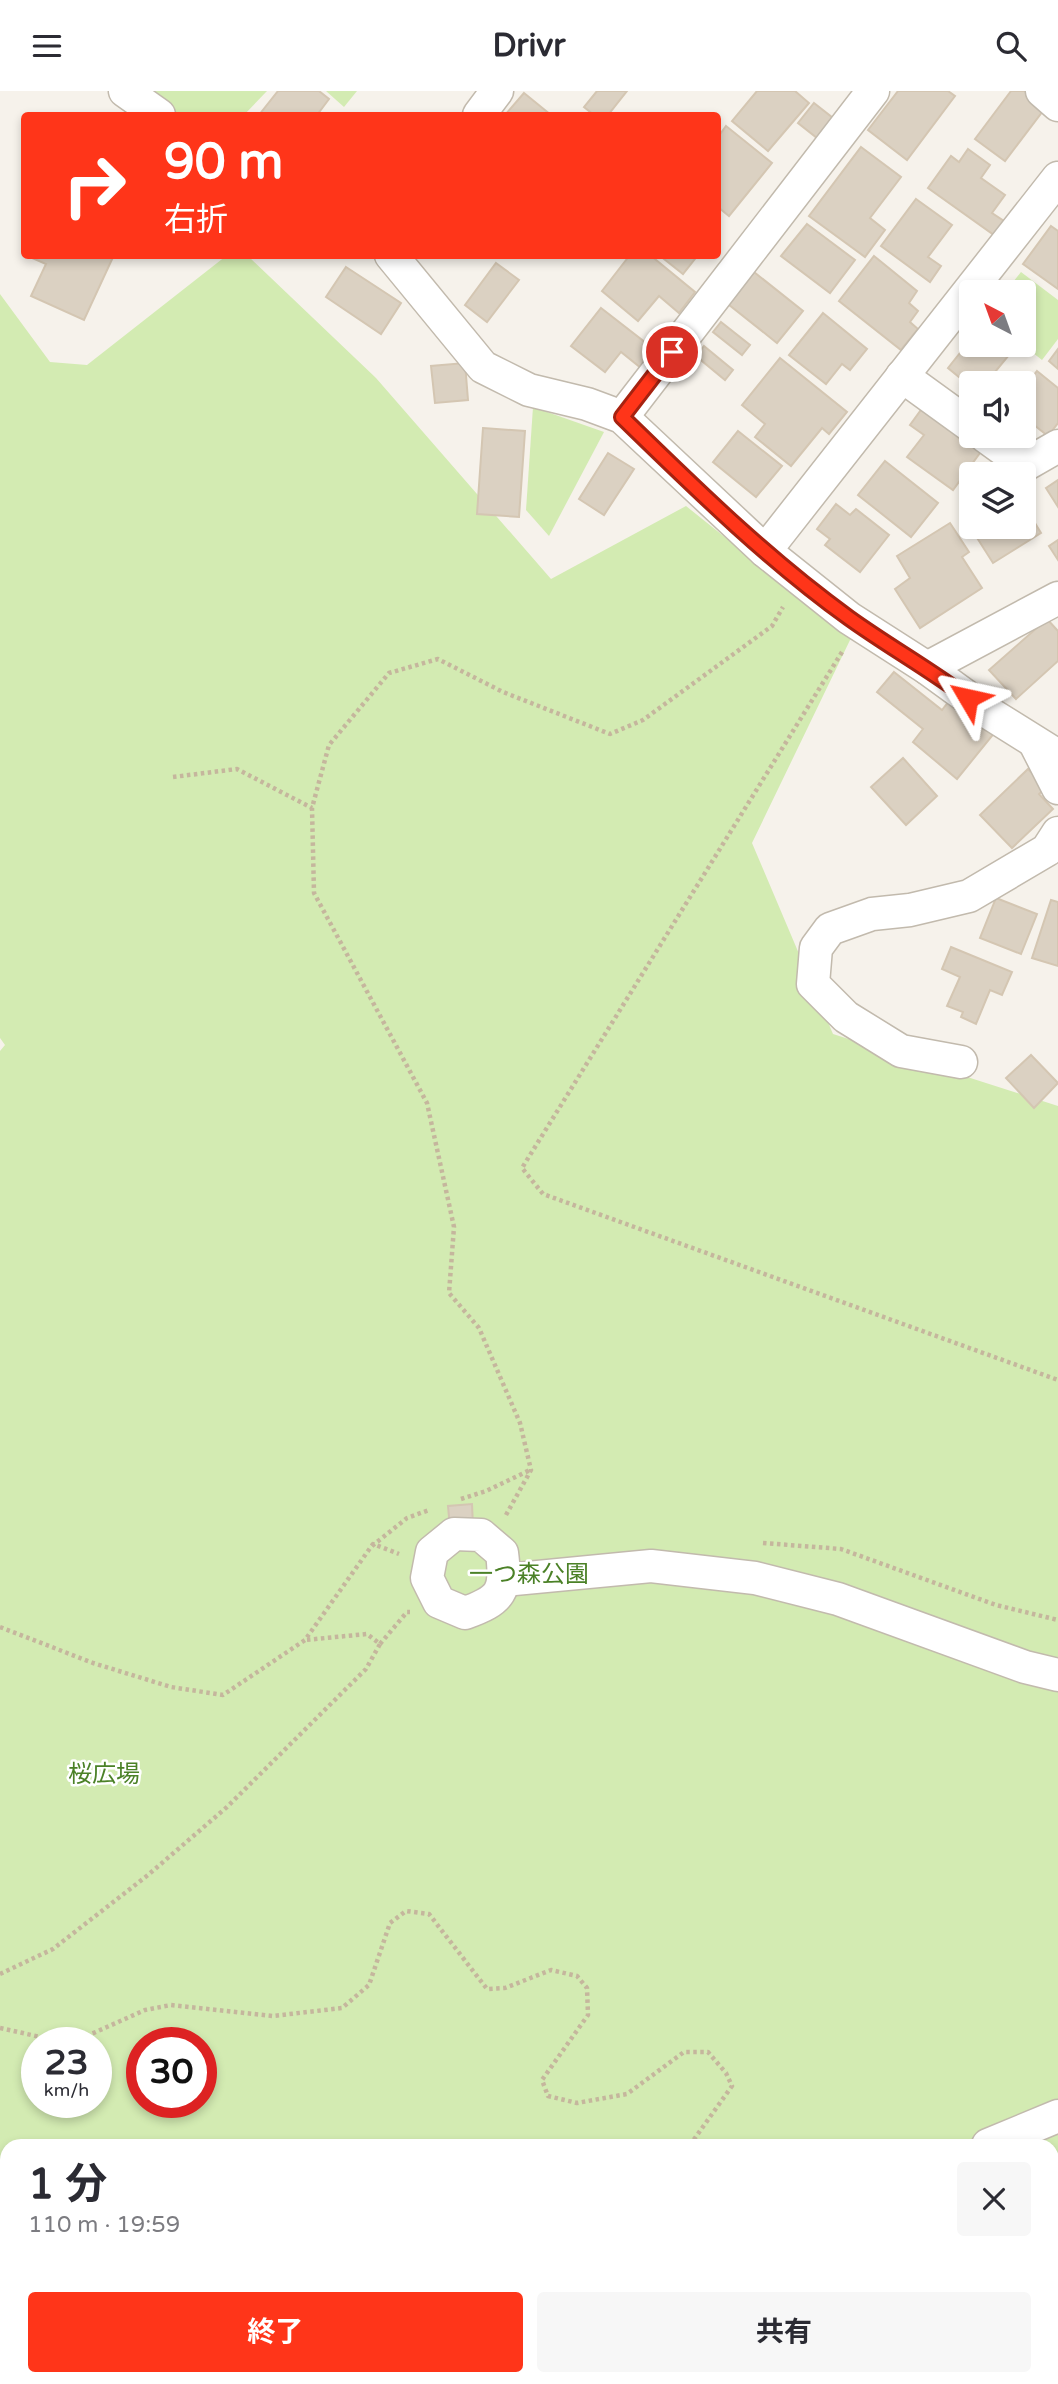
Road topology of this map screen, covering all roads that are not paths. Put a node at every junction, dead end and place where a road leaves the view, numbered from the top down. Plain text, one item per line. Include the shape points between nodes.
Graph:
1 (125, 91) edge
2 (497, 91) edge
3 (873, 91) edge
4 (1042, 91) edge
5 (1058, 105) edge
6 (155, 112) edge
7 (481, 112) edge
8 (1058, 178) edge
9 (394, 259) edge
10 (902, 376) junction
11 (622, 417) junction
12 (959, 417) edge
13 (1058, 446) edge
14 (1002, 448) edge
15 (765, 551) junction
16 (1058, 598) edge
17 (926, 668) junction
18 (1047, 749) edge
19 (1058, 788) edge
20 (1058, 833) edge
21 (961, 1062) dead end
22 (505, 1580) junction
23 (1058, 1675) edge
24 (1058, 2116) edge
25 (1002, 2139) edge

1 - 6 street
2 - 7 street
3 - 11 street
4 - 5 street
8 - 10 street
9 - 11 street via 483,367 528,390
10 - 12 street
10 - 15 street
11 - 15 street
13 - 14 street via 1025,465
15 - 17 street via 860,625
16 - 17 street
17 - 18 street
18 - 19 street
20 - 21 street via 1047,850 969,896 872,914 830,929 816,948 813,984 846,1017 901,1051
22 - 22 street via 502,1553 481,1535 454,1534 432,1552 427,1578 439,1602 465,1613 491,1604
22 - 23 street via 651,1566 755,1577 838,1599
24 - 25 street

